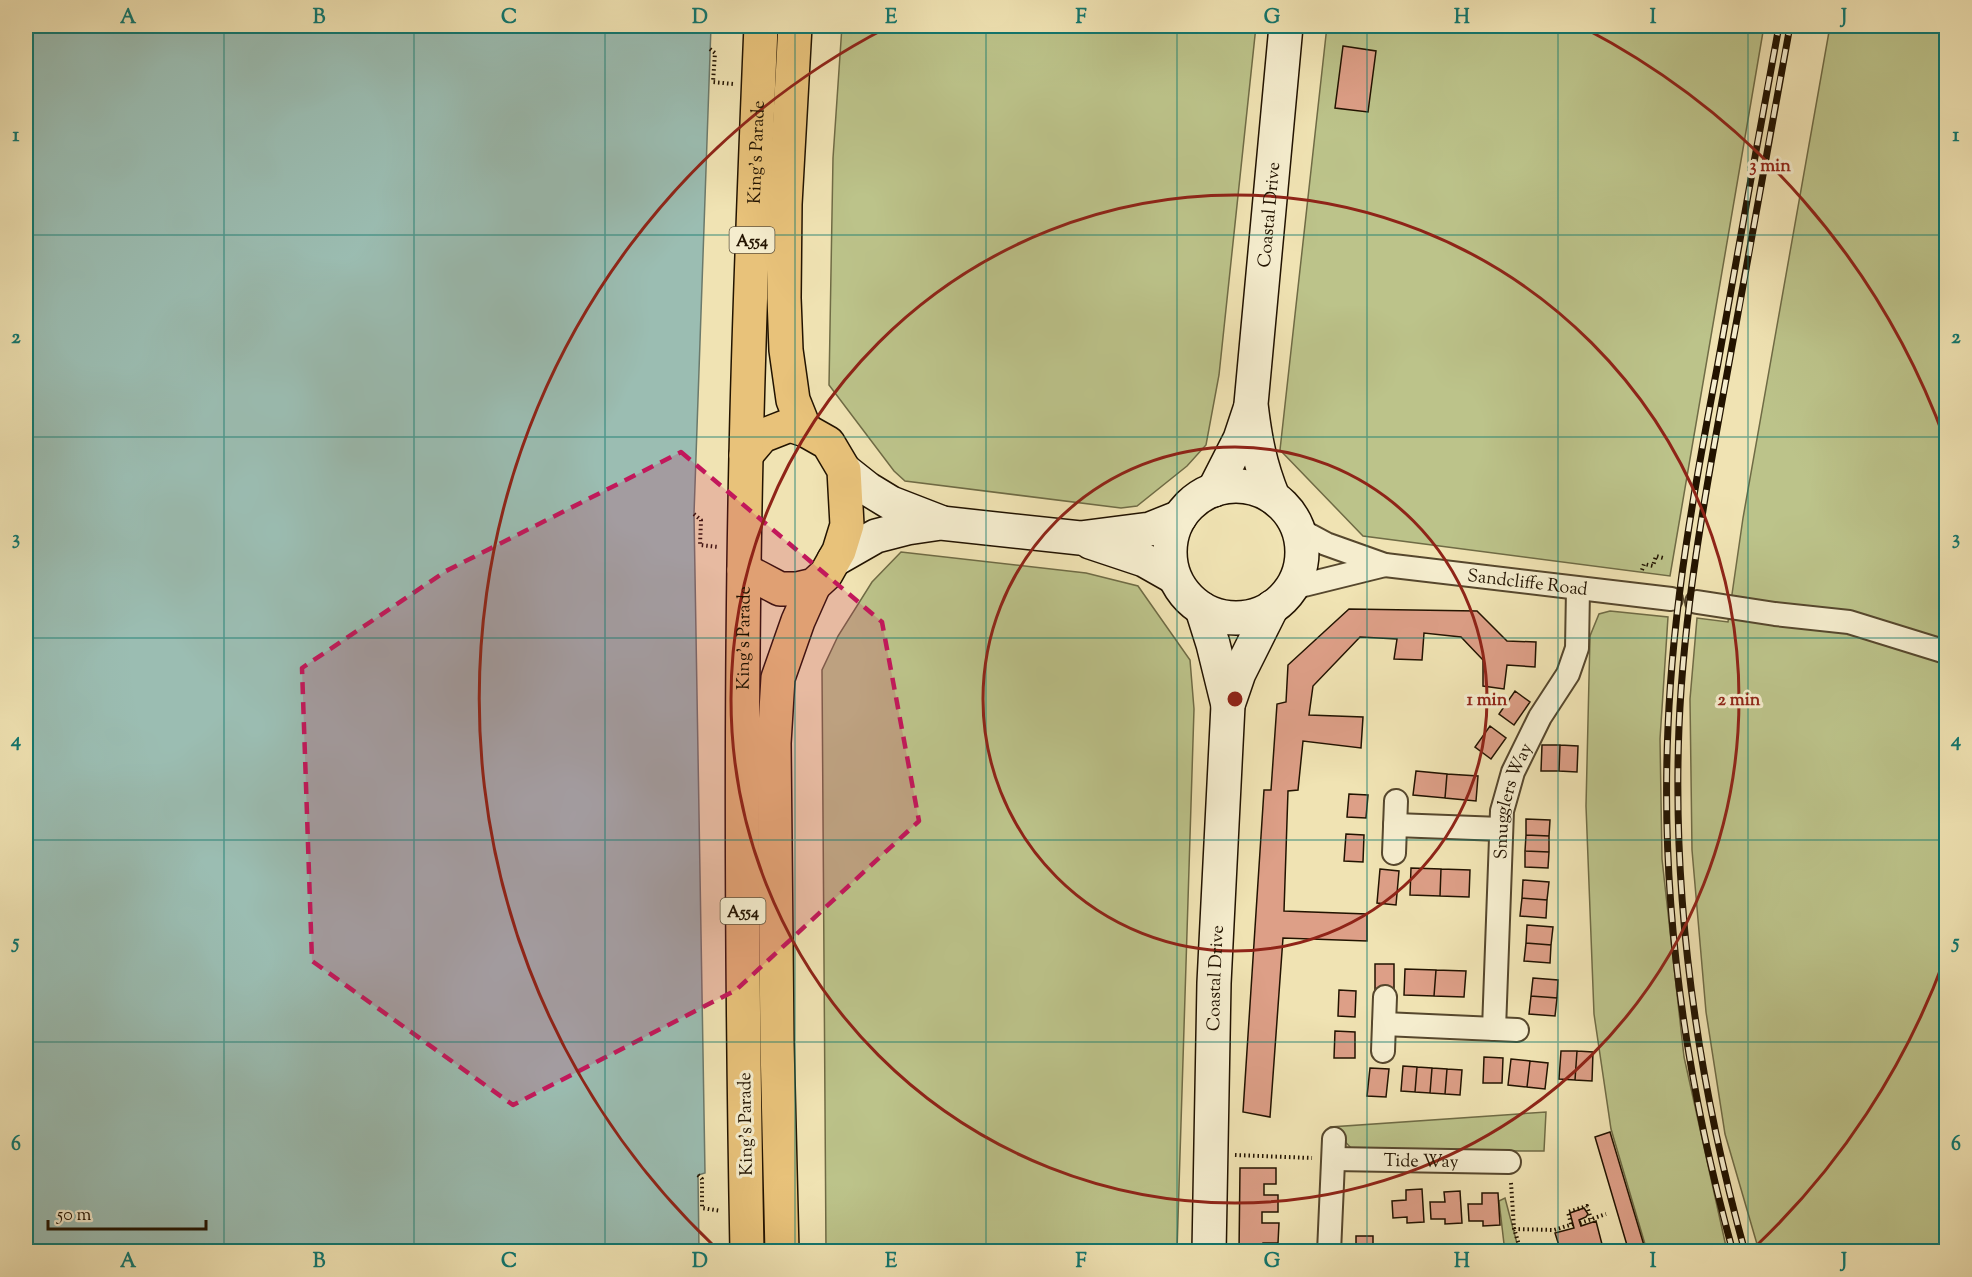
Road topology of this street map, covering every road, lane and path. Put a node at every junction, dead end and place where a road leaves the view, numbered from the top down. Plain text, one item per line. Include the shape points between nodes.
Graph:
1 (761, 26) edge
2 (795, 26) edge
3 (1286, 26) edge
4 (710, 49) dead end
5 (733, 84) dead end
6 (1251, 404) junction
7 (805, 429) junction
8 (746, 455) junction
9 (844, 470) junction
10 (1214, 490) junction
11 (1273, 497) junction
12 (694, 514) dead end
13 (1180, 517) junction
14 (941, 523) junction
15 (1298, 529) junction
16 (1080, 538) junction
17 (1663, 558) dead end
18 (733, 559) junction
19 (1385, 565) junction
20 (1642, 570) dead end
21 (824, 572) junction
22 (1174, 577) junction
23 (1578, 589) junction
24 (1282, 598) junction
25 (1671, 598) dead end
26 (1697, 603) dead end
27 (1202, 609) junction
28 (1947, 652) edge
29 (1228, 705) junction
30 (1396, 801) dead end
31 (1395, 825) junction
32 (1501, 829) junction
33 (1394, 853) dead end
34 (1385, 997) dead end
35 (1384, 1024) junction
36 (1494, 1029) junction
37 (1517, 1030) dead end
38 (1383, 1051) dead end
39 (1334, 1149) junction
40 (1210, 1155) junction
41 (1509, 1162) joint
42 (698, 1175) dead end
43 (722, 1211) dead end
44 (1606, 1215) dead end
45 (1592, 1219) junction
46 (1580, 1223) dead end
47 (1514, 1229) junction
48 (747, 1251) edge
49 (782, 1251) edge
50 (1209, 1251) edge
51 (1329, 1251) edge
52 (1521, 1251) edge

1 - 8 main road, King's Parade / A554
2 - 7 main road, King's Parade / A554 via 784,298 793,400
3 - 6 street, Coastal Drive
4 - 5 path via 715,53 713,82
6 - 10 street, Coastal Drive via 1240,439
6 - 11 street, Coastal Drive via 1261,466
7 - 8 main road via 790,425 762,436
7 - 9 main road, A554 via 828,443
8 - 18 main road, King's Parade / A554
9 - 14 street via 891,503
9 - 21 main road, A554 via 847,525 839,551
10 - 11 street via 1244,486
10 - 13 street via 1193,502
11 - 15 street via 1285,507
12 - 18 path via 701,520 700,545
13 - 16 street via 1150,529
13 - 22 street via 1170,544
14 - 16 street
14 - 21 street via 876,536
15 - 19 street, Sandcliffe Road via 1326,544
15 - 24 street via 1302,543 1298,576
16 - 22 street via 1144,560
17 - 20 path via 1656,556 1653,566 1644,564
18 - 21 main road via 780,589 797,589
18 - 48 main road, King's Parade / A554 via 743,850
19 - 23 street, Sandcliffe Road
19 - 24 street, Sandcliffe Road
21 - 49 main road, King's Parade / A554 via 798,621 778,678 774,743
22 - 27 street via 1189,599
23 - 25 street, Sandcliffe Road
23 - 32 street, Smugglers Way via 1577,648 1568,674 1540,717 1513,772
24 - 27 street via 1244,618 1221,617
24 - 29 street, Coastal Drive via 1239,673
26 - 28 street via 1849,622
27 - 29 street, Coastal Drive
29 - 40 street, Coastal Drive
30 - 31 street
31 - 32 street
31 - 33 street
32 - 36 street, Smugglers Way
34 - 35 street
35 - 36 street
35 - 38 street
36 - 37 street
39 - 40 path
39 - 41 street, Tide Way
39 - 51 street
40 - 50 street, Coastal Drive
41 - 47 path
42 - 43 path via 702,1179 702,1208
44 - 45 path
45 - 46 path
45 - 47 path via 1587,1206 1568,1212 1572,1224 1554,1230
47 - 52 path

